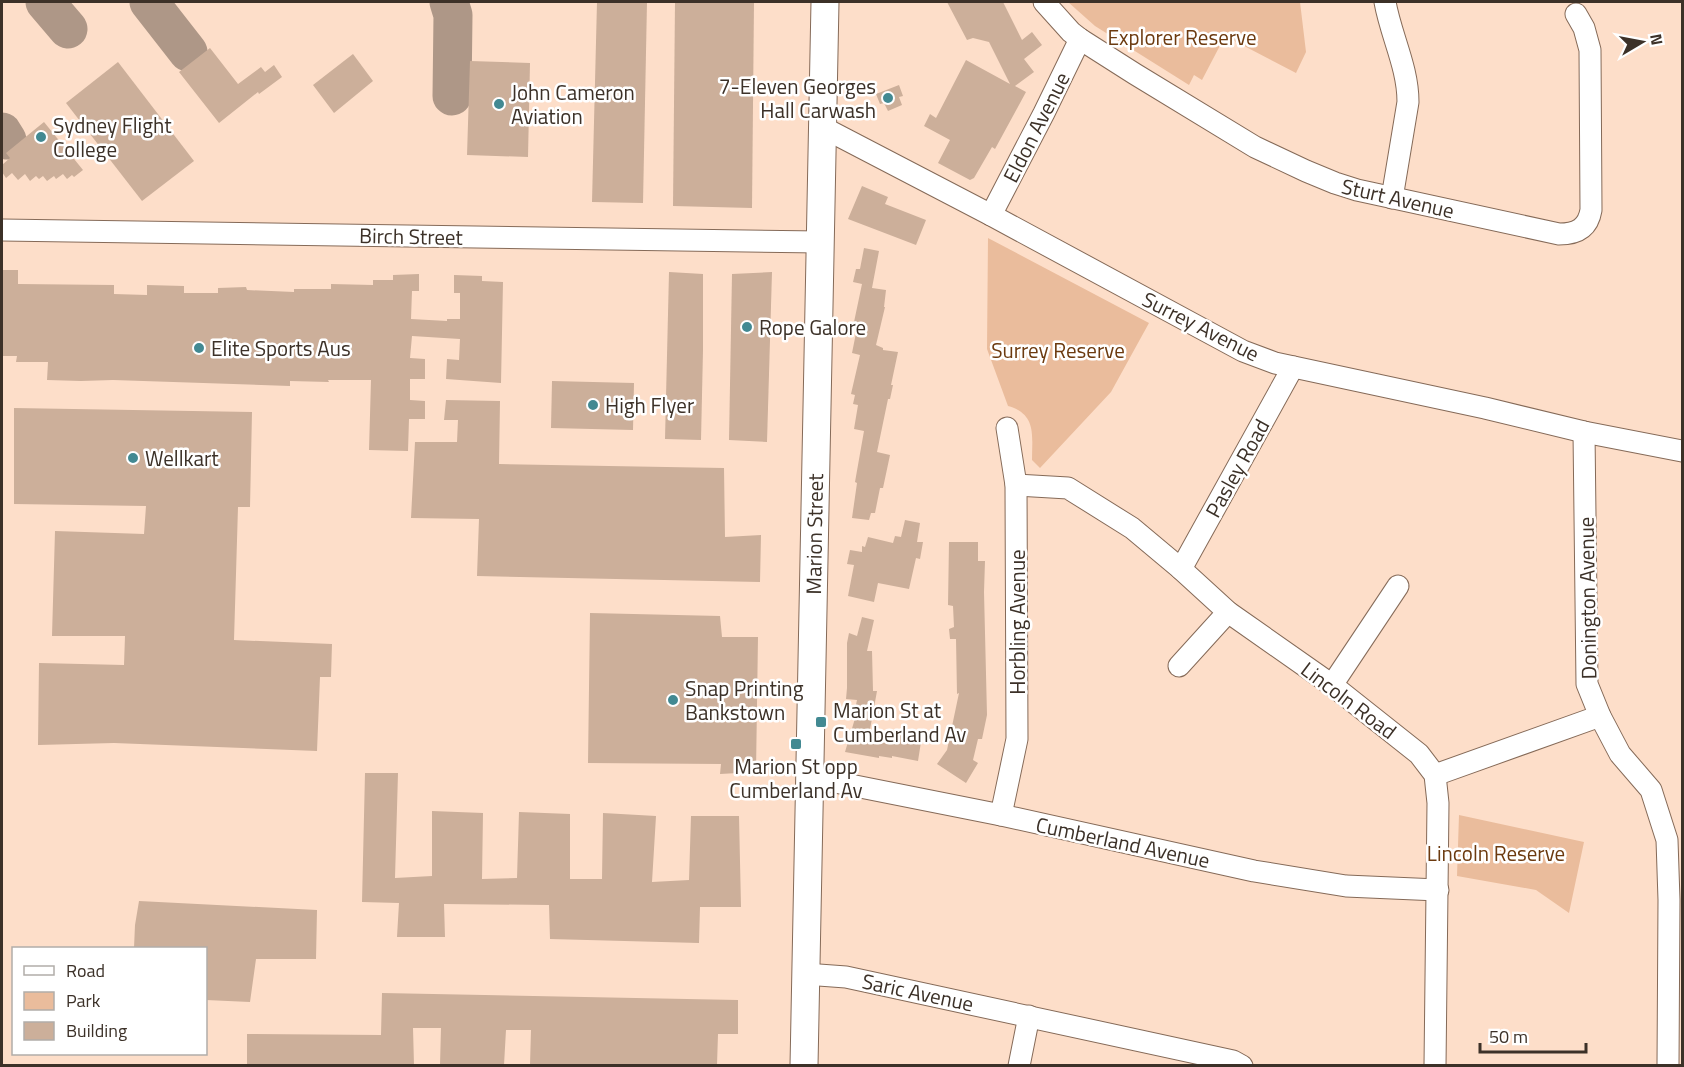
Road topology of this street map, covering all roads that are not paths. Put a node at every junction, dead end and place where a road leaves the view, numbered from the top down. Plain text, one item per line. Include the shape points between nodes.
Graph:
1 (825, 2) edge
2 (1044, 2) edge
3 (1385, 2) edge
4 (1576, 14) dead end
5 (1080, 39) junction
6 (822, 127) junction
7 (1392, 198) junction
8 (991, 214) junction
9 (2, 230) edge
10 (820, 242) junction
11 (1293, 367) junction
12 (1007, 428) dead end
13 (1584, 432) junction
14 (1683, 451) edge
15 (1016, 484) junction
16 (1181, 569) junction
17 (1398, 586) dead end
18 (1228, 612) junction
19 (1179, 666) dead end
20 (1332, 685) junction
21 (1600, 716) junction
22 (1435, 775) junction
23 (810, 777) junction
24 (1001, 815) junction
25 (1438, 890) junction
26 (805, 974) junction
27 (1029, 1016) junction
28 (1249, 1063) edge
29 (804, 1065) edge
30 (1019, 1065) edge
31 (1435, 1065) edge
32 (1668, 1065) edge

1 - 6 main road, Marion Street
2 - 5 street, Sturt Avenue
3 - 7 street via 1408,92
4 - 7 street, Sturt Avenue via 1588,39 1591,64 1591,210 1582,228 1560,234
5 - 7 street, Sturt Avenue via 1266,153 1335,183
5 - 8 street, Eldon Avenue
6 - 8 street, Surrey Avenue
6 - 10 main road, Marion Street
8 - 11 street, Surrey Avenue via 1243,351
9 - 10 street, Birch Street
10 - 23 main road, Marion Street
11 - 13 street, Surrey Avenue
11 - 16 street, Pasley Road
12 - 15 street, Horbling Avenue
13 - 14 street, Surrey Avenue
13 - 21 street, Donington Avenue via 1587,684
15 - 16 street, Lincoln Road via 1068,488 1132,528
15 - 24 street, Horbling Avenue via 1017,739
16 - 18 street, Lincoln Road
17 - 20 street
18 - 19 street
18 - 20 street, Lincoln Road
20 - 22 street, Lincoln Road via 1419,754
21 - 22 street
21 - 32 street, Donington Avenue via 1620,754 1651,790 1667,840
22 - 25 street
23 - 24 street, Cumberland Avenue
23 - 26 main road, Marion Street
24 - 25 street, Cumberland Avenue via 1254,871 1346,886
25 - 31 street
26 - 27 street, Saric Avenue via 846,977
26 - 29 main road, Marion Street
27 - 28 street, Saric Avenue
27 - 30 street

